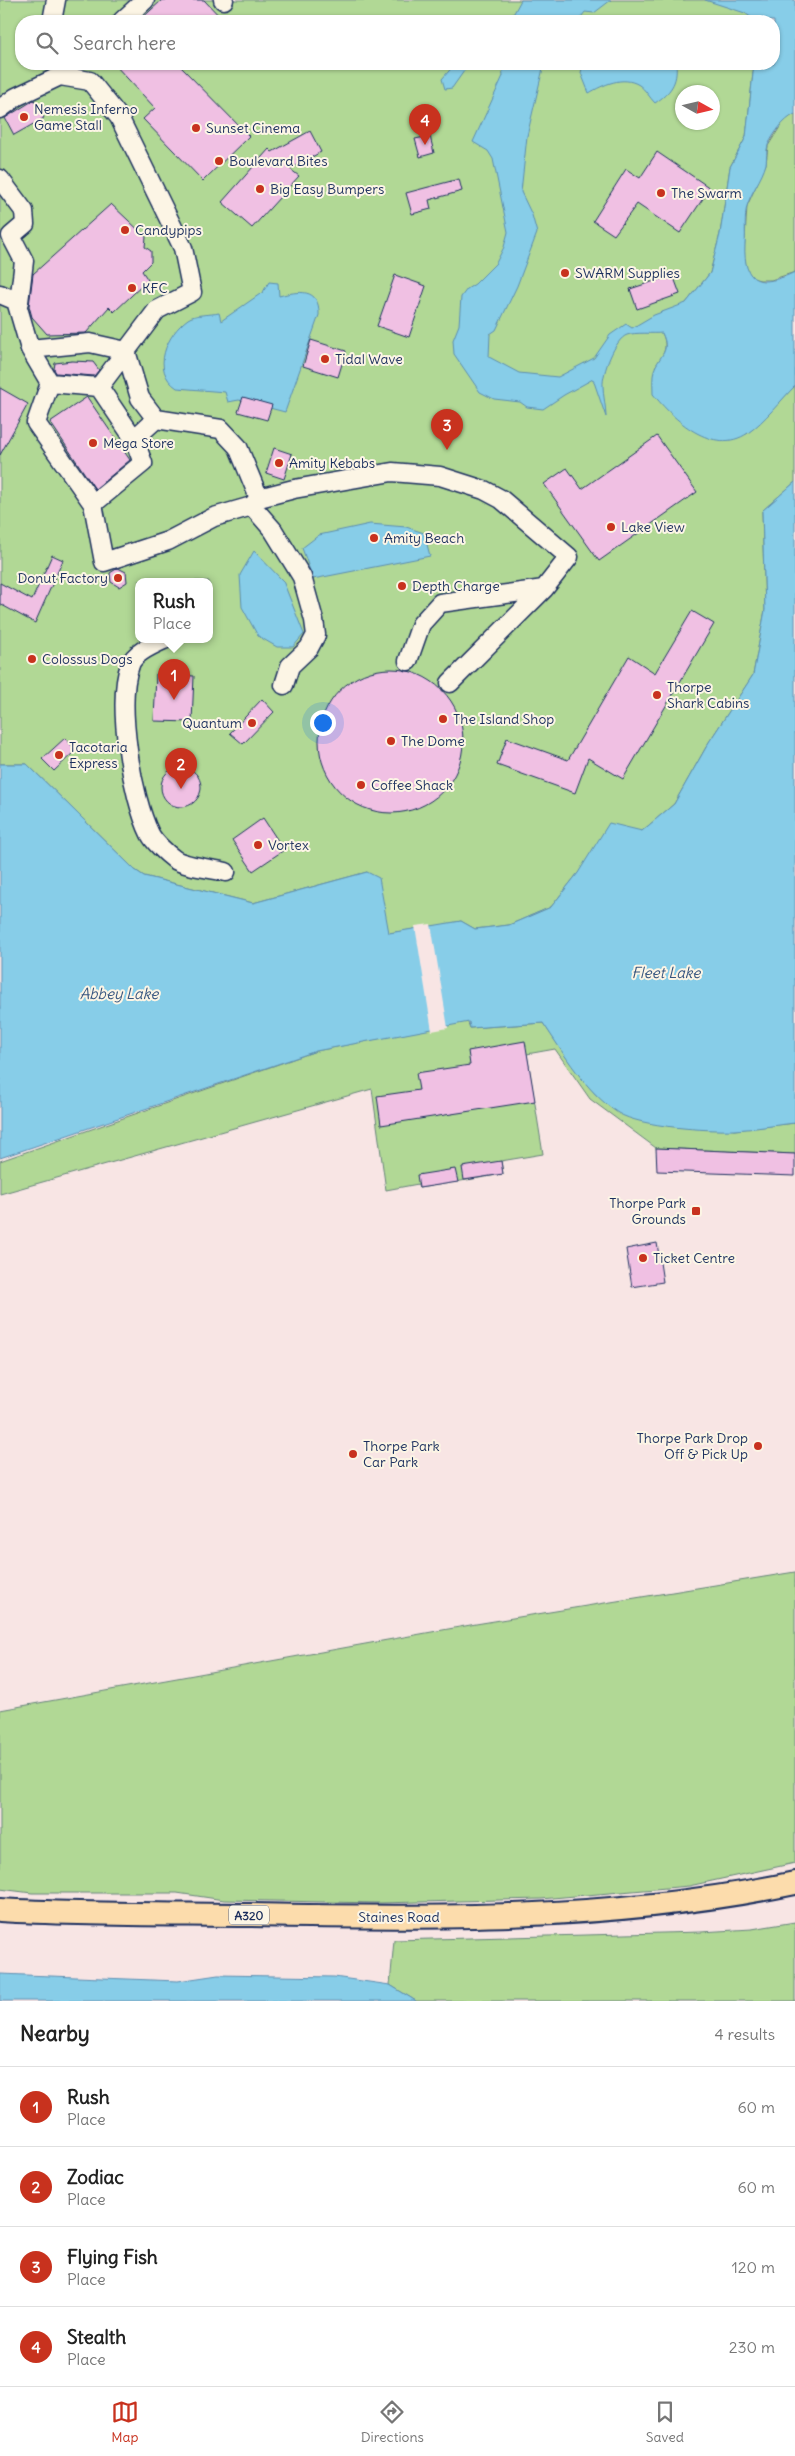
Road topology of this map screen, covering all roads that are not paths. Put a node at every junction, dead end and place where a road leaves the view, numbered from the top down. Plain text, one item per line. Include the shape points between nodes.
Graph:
1 (56, 0) edge
2 (145, 0) edge
3 (53, 15) edge
4 (129, 15) edge
5 (61, 70) edge
6 (89, 72) edge
7 (0, 109) edge
8 (0, 179) edge
9 (0, 294) edge
10 (16, 301) junction
11 (30, 349) junction
12 (126, 351) junction
13 (50, 383) junction
14 (99, 387) junction
15 (156, 419) junction
16 (134, 439) junction
17 (255, 502) junction
18 (93, 504) junction
19 (544, 588) junction
20 (157, 643) edge
21 (408, 661) dead end
22 (450, 683) dead end
23 (284, 685) dead end
24 (226, 872) dead end
25 (795, 1883) edge
26 (0, 1910) edge

1 - 3 street
2 - 4 street
5 - 6 street
5 - 7 street
6 - 12 street via 119,117 183,248 192,292 157,310
8 - 10 street via 24,211 25,224 11,236 24,262 19,302
9 - 10 street
10 - 11 street
11 - 12 street via 90,343
11 - 13 street
12 - 14 street
12 - 15 street via 140,398
13 - 14 street
13 - 18 street via 36,423
14 - 16 street
15 - 16 street
15 - 17 street via 221,429 238,447
16 - 18 street via 143,463
17 - 18 street via 214,517 168,541 104,562
17 - 19 street via 294,489 392,472 440,476 484,490 501,500 569,557
17 - 23 street via 302,577 314,620 316,635 309,648 290,666
19 - 21 street via 440,604 421,624
19 - 22 street
20 - 24 street via 130,664 126,688 129,766 141,813 151,836 175,860
25 - 26 main road, Staines Road / A320 via 691,1901 498,1916

